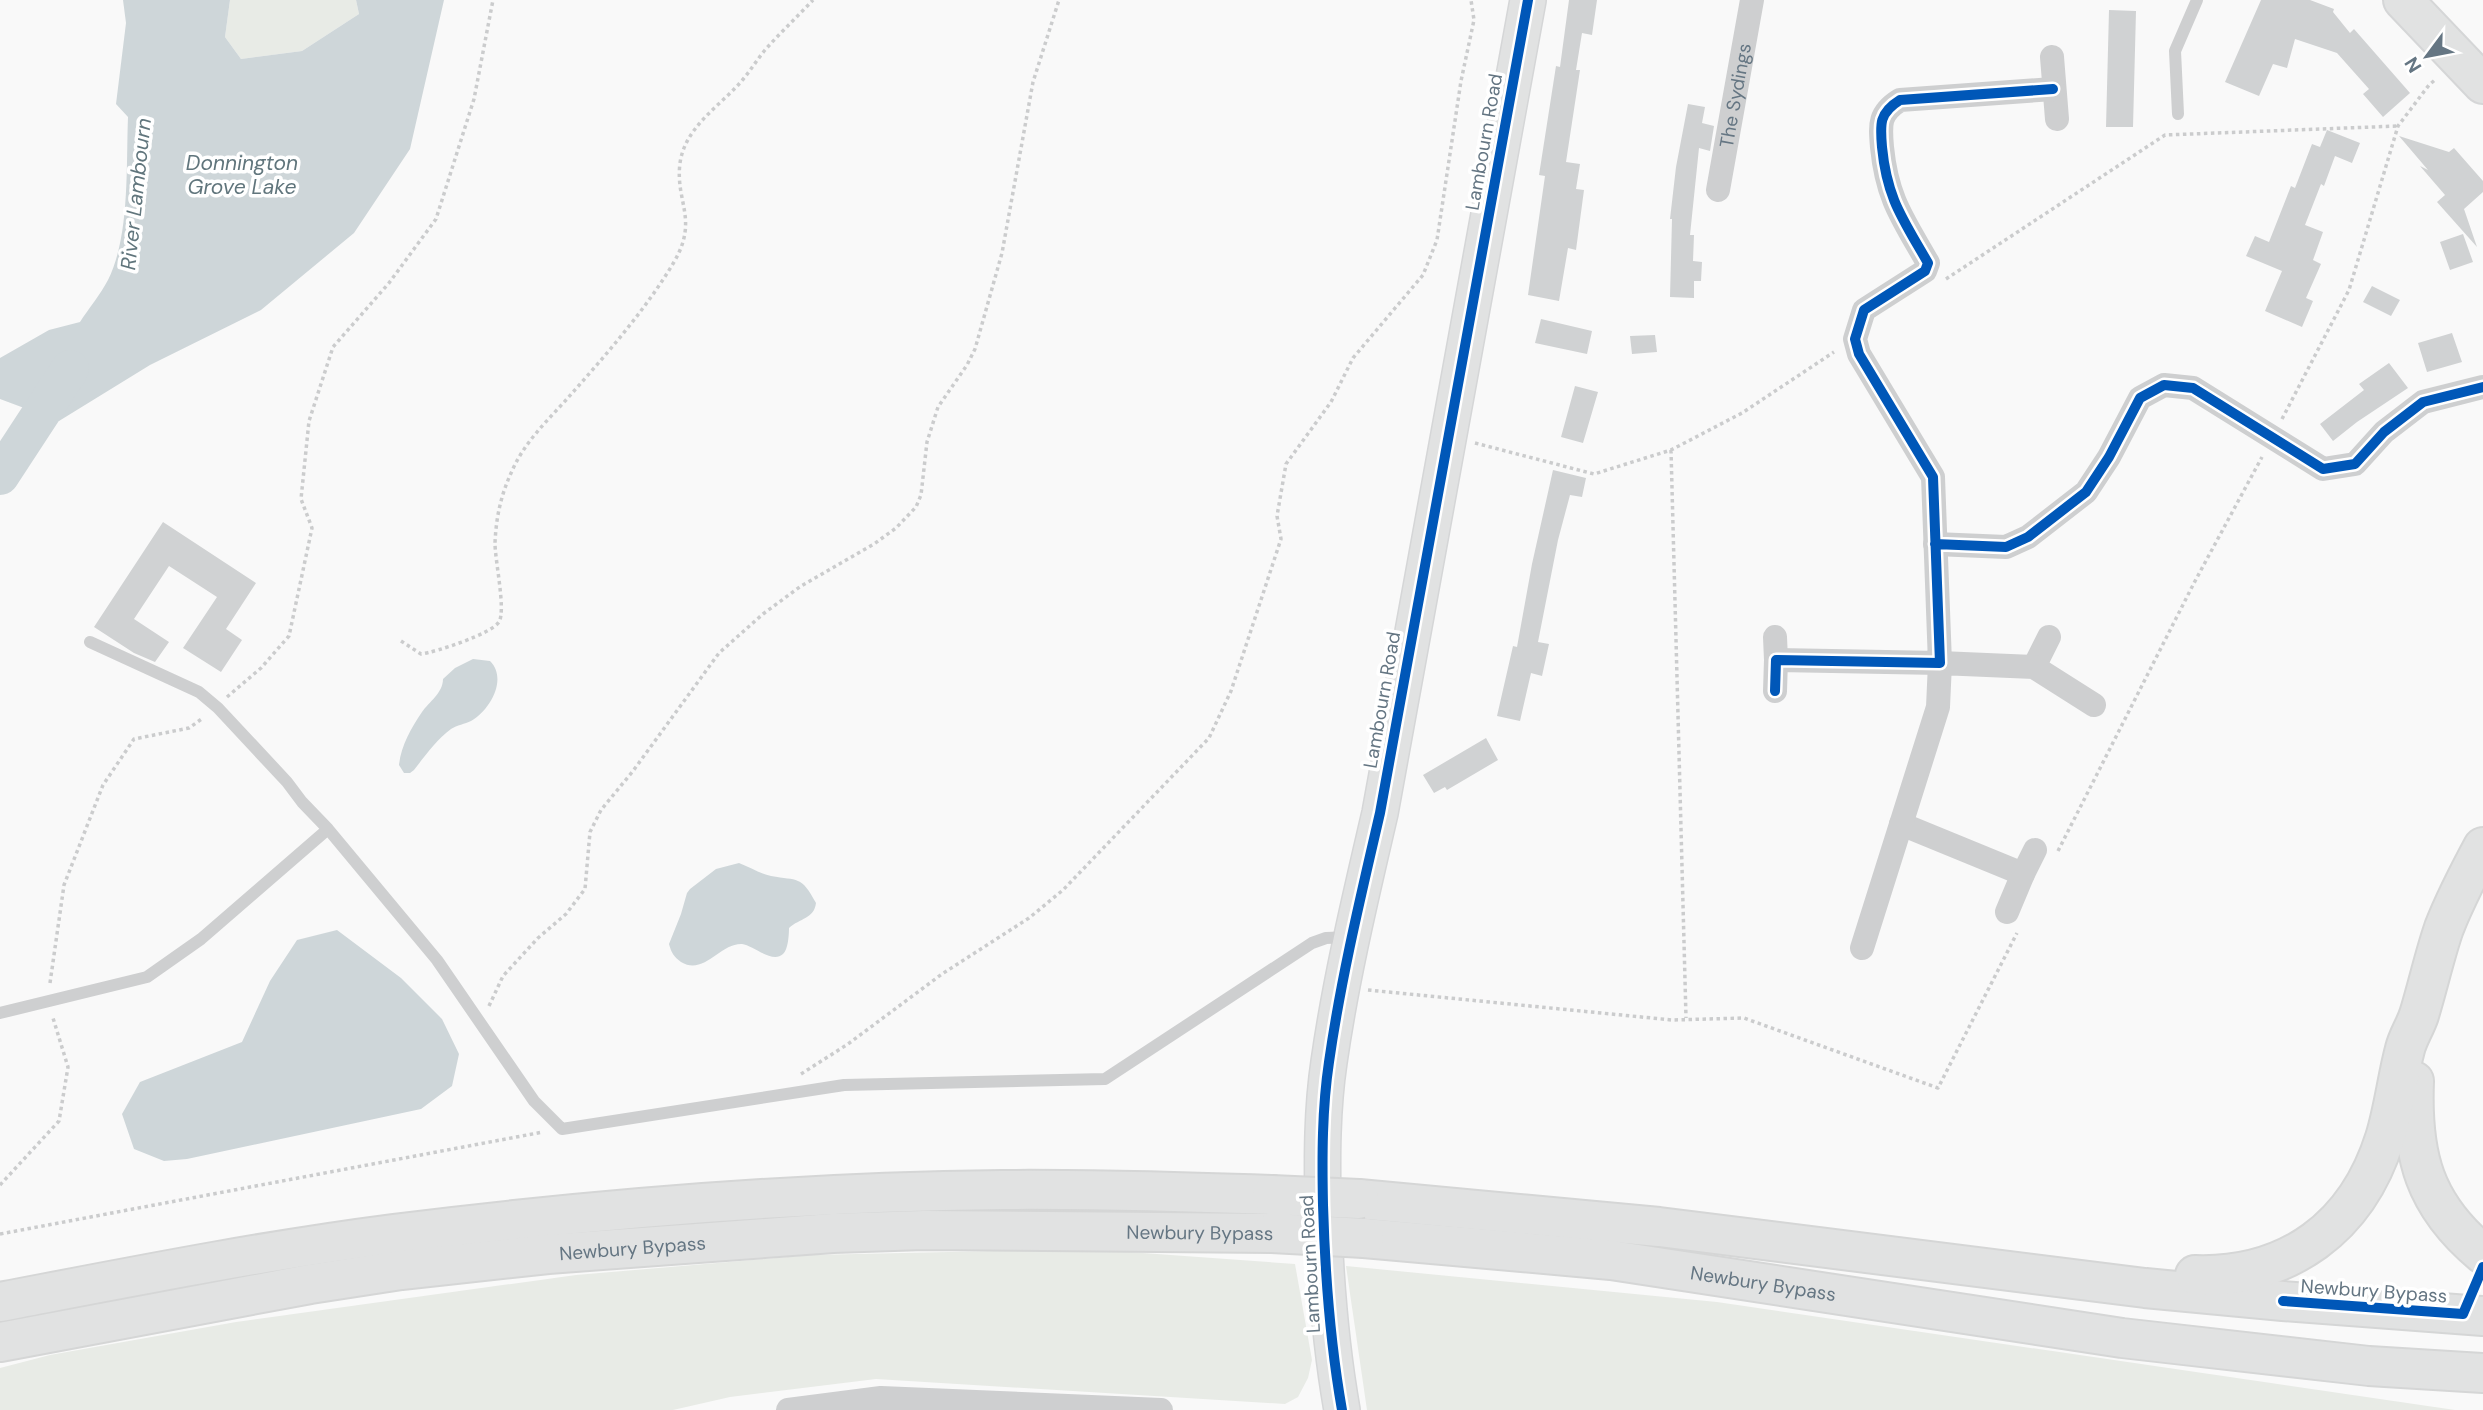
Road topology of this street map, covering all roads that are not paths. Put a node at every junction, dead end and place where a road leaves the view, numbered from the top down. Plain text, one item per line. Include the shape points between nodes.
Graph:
1 (1528, 0) edge
2 (1752, 0) edge
3 (2197, 0) edge
4 (2403, 0) edge
5 (2052, 57) dead end
6 (2475, 70) edge
7 (2053, 89) junction
8 (2178, 114) dead end
9 (2057, 119) dead end
10 (1718, 190) dead end
11 (2483, 387) edge
12 (1935, 544) junction
13 (2049, 637) dead end
14 (90, 642) dead end
15 (1940, 663) junction
16 (2034, 667) junction
17 (1775, 691) dead end
18 (2094, 705) dead end
19 (1901, 824) junction
20 (327, 829) junction
21 (2483, 847) edge
22 (2035, 850) dead end
23 (2023, 874) junction
24 (2007, 912) dead end
25 (1351, 937) junction
26 (1862, 948) dead end
27 (0, 1013) edge
28 (2418, 1017) junction
29 (2483, 1254) edge
30 (2074, 1279) junction
31 (0, 1302) edge
32 (2483, 1315) edge
33 (0, 1342) edge
34 (2369, 1366) junction
35 (2483, 1373) edge
36 (2483, 1388) edge
37 (788, 1410) edge
38 (1161, 1410) edge
39 (1342, 1410) edge

1 - 25 street, Lambourn Road via 1380,813
2 - 10 street, The Sydings
3 - 8 lane via 2175,51
4 - 6 main road
5 - 7 street
7 - 9 street
7 - 12 street via 1900,100 1887,108 1880,126 1885,177 1894,204 1928,263 1925,271 1864,310 1855,339 1859,354 1933,477
11 - 12 street via 2423,402 2384,432 2355,464 2323,469 2193,388 2164,385 2140,398 2086,492 2028,537 2007,547
12 - 15 street
13 - 16 street
14 - 20 lane via 199,692
15 - 16 street
15 - 17 street via 1775,649
15 - 19 street via 1938,707
16 - 18 street
19 - 23 street
19 - 26 street
20 - 25 lane via 438,960 534,1101 562,1129 844,1084 1105,1079 1312,943
20 - 27 lane via 201,939 147,977
21 - 28 main road via 2445,926
22 - 23 street
23 - 24 street
25 - 39 street, Lambourn Road via 1329,1063 1322,1145 1326,1298
28 - 29 main road via 2420,1054 2413,1118 2420,1161 2426,1181 2454,1227
28 - 30 main road via 2405,1046 2385,1139 2367,1184 2348,1211 2320,1237 2259,1269 2227,1275 2127,1273
30 - 31 main road, Newbury Bypass, bridge via 1659,1227 1359,1199 950,1191 744,1200 391,1235 287,1249
30 - 32 main road, Newbury Bypass via 2283,1301
33 - 34 main road, Newbury Bypass, bridge via 310,1284 574,1252 925,1230 1272,1233 1611,1260 2122,1338
34 - 35 main road, Newbury Bypass
34 - 36 main road
37 - 38 street via 881,1398

